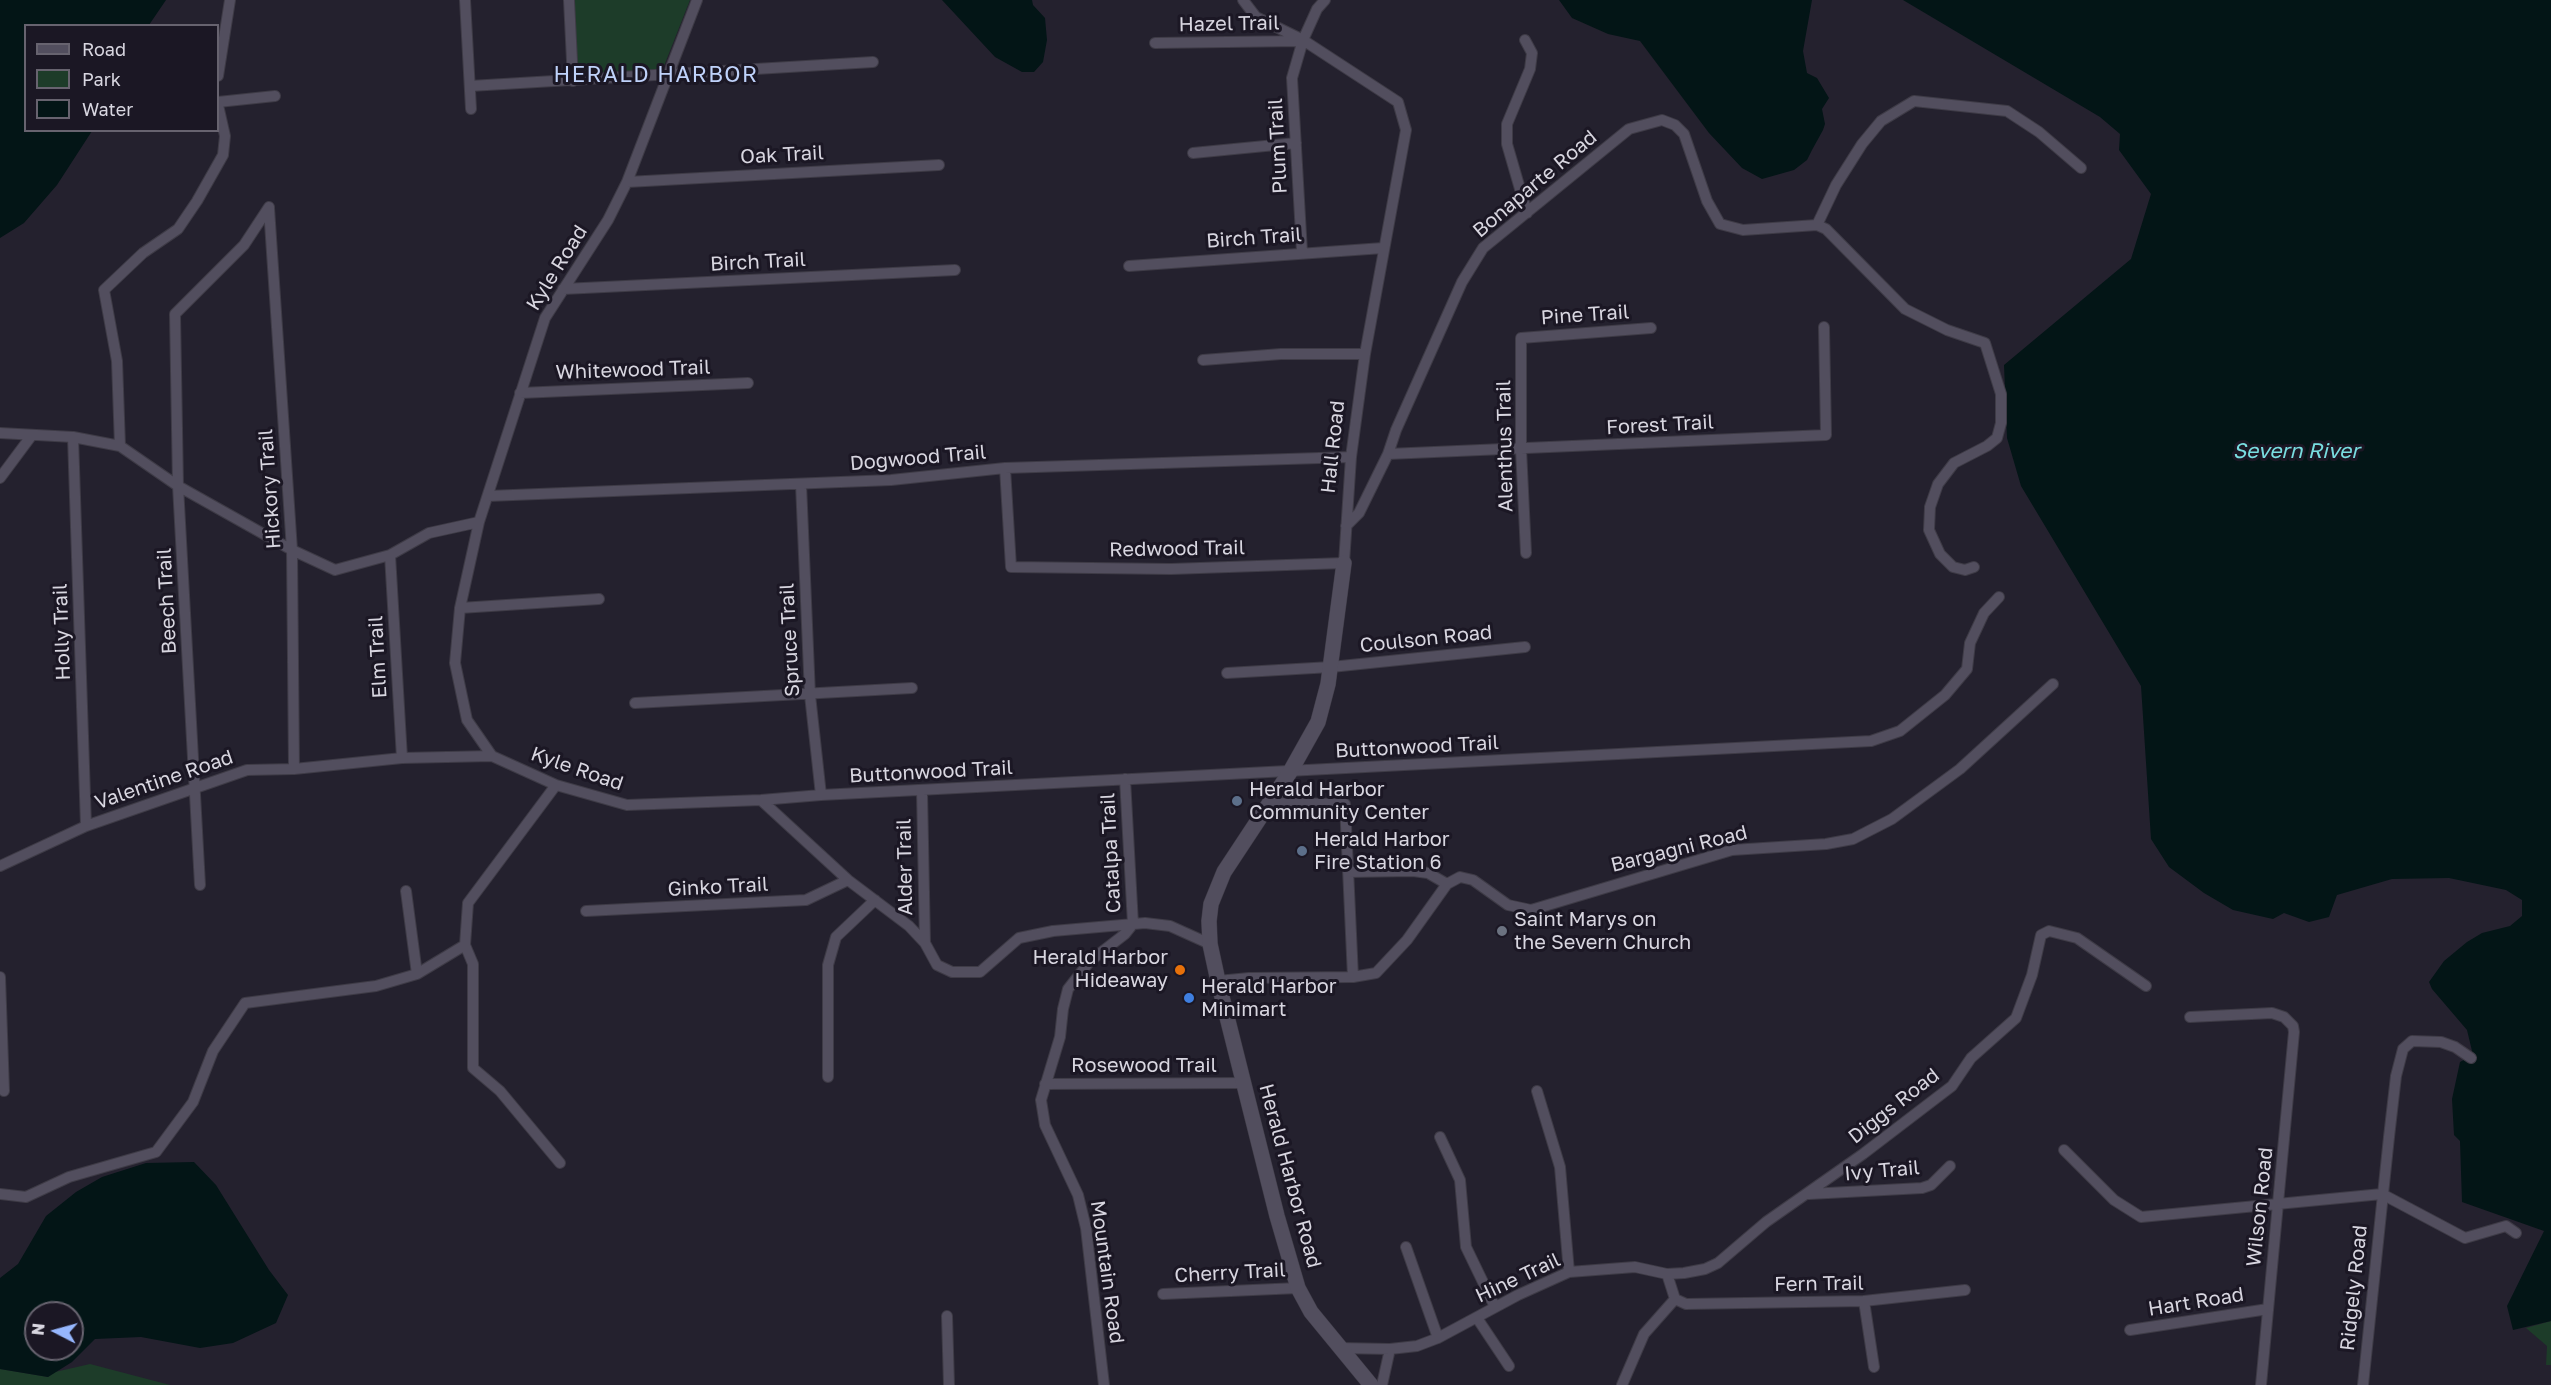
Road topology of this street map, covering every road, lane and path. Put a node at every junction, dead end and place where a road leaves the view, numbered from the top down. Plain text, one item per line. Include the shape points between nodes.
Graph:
1 (230, 0) edge
2 (465, 0) edge
3 (569, 0) edge
4 (697, 0) edge
5 (1243, 0) edge
6 (1325, 0) edge
7 (1303, 40) junction
8 (1525, 40) dead end
9 (1155, 43) dead end
10 (873, 63) dead end
11 (219, 70) edge
12 (669, 76) junction
13 (573, 81) junction
14 (470, 86) junction
15 (275, 96) dead end
16 (219, 103) edge
17 (219, 108) edge
18 (471, 109) dead end
19 (1296, 142) junction
20 (1193, 153) dead end
21 (939, 165) dead end
22 (2081, 168) dead end
23 (627, 182) junction
24 (269, 207) joint
25 (1527, 213) junction
26 (1816, 225) junction
27 (1383, 248) junction
28 (1302, 252) junction
29 (1129, 266) dead end
30 (955, 270) dead end
31 (563, 289) junction
32 (1824, 327) dead end
33 (1651, 328) dead end
34 (1521, 338) joint
35 (1365, 354) junction
36 (1203, 360) dead end
37 (748, 383) dead end
38 (520, 393) junction
39 (0, 433) edge
40 (32, 435) junction
41 (73, 437) junction
42 (120, 446) junction
43 (1521, 449) junction
44 (1388, 454) junction
45 (1350, 458) junction
46 (1005, 468) junction
47 (0, 478) edge
48 (801, 484) junction
49 (178, 486) junction
50 (488, 496) junction
51 (478, 522) junction
52 (1346, 526) junction
53 (292, 550) junction
54 (1526, 553) dead end
55 (390, 555) junction
56 (1344, 563) junction
57 (1974, 567) dead end
58 (1999, 597) dead end
59 (599, 599) dead end
60 (460, 608) junction
61 (1525, 647) dead end
62 (1330, 667) junction
63 (1227, 674) dead end
64 (2053, 684) dead end
65 (912, 688) dead end
66 (810, 695) junction
67 (635, 703) dead end
68 (492, 756) junction
69 (402, 758) junction
70 (294, 769) junction
71 (1290, 771) junction
72 (1125, 779) junction
73 (556, 785) junction
74 (196, 790) junction
75 (922, 791) junction
76 (821, 795) junction
77 (761, 800) junction
78 (1269, 803) junction
79 (86, 826) junction
80 (0, 866) edge
81 (1348, 872) junction
82 (848, 880) junction
83 (1447, 884) junction
84 (200, 885) dead end
85 (406, 891) dead end
86 (875, 900) junction
87 (586, 911) dead end
88 (1133, 924) junction
89 (925, 943) junction
90 (465, 945) junction
91 (1211, 950) junction
92 (417, 974) junction
93 (0, 976) edge
94 (1353, 977) junction
95 (1218, 981) junction
96 (2146, 986) dead end
97 (2190, 1017) dead end
98 (2470, 1058) dead end
99 (828, 1077) dead end
100 (1244, 1083) junction
101 (1045, 1084) junction
102 (4, 1091) dead end
103 (1537, 1091) dead end
104 (1440, 1137) dead end
105 (2064, 1150) dead end
106 (560, 1163) dead end
107 (1950, 1166) dead end
108 (0, 1194) edge
109 (1809, 1194) junction
110 (2382, 1194) junction
111 (2280, 1204) junction
112 (2516, 1233) dead end
113 (1406, 1247) dead end
114 (1569, 1272) junction
115 (1667, 1274) junction
116 (1298, 1288) junction
117 (1965, 1290) dead end
118 (1163, 1294) dead end
119 (1675, 1299) junction
120 (1864, 1301) junction
121 (1495, 1307) junction
122 (2268, 1309) junction
123 (947, 1316) dead end
124 (1477, 1318) junction
125 (2130, 1330) dead end
126 (1438, 1338) junction
127 (1339, 1348) junction
128 (1390, 1349) junction
129 (1509, 1366) dead end
130 (1874, 1367) dead end
131 (949, 1385) edge
132 (1104, 1385) edge
133 (1371, 1385) edge
134 (1382, 1385) edge
135 (1622, 1385) edge
136 (2261, 1385) edge
137 (2362, 1385) edge

1 - 11 street
2 - 14 street
3 - 13 street
4 - 12 street, Kyle Road
5 - 7 street, Hall Road via 1256,17
6 - 7 street, Plum Trail
7 - 9 street, Hazel Trail
7 - 19 street, Plum Trail via 1293,78
7 - 27 street, Hall Road via 1398,102 1406,130
8 - 25 street via 1532,53 1530,69 1507,124 1507,144
10 - 12 street
12 - 13 street
12 - 23 street, Kyle Road
13 - 14 street
14 - 18 street
15 - 16 street
17 - 42 street via 225,136 223,155 197,201 178,230 143,253 104,290 117,361
19 - 20 street
19 - 28 street, Plum Trail
21 - 23 street, Oak Trail
22 - 26 street via 2007,111 1914,101 1881,121 1862,144
23 - 31 street, Kyle Road via 608,220
24 - 49 street, Beech Trail via 244,245 175,314
24 - 53 street, Hickory Trail
25 - 26 street, Bonaparte Road via 1629,129 1654,120 1668,121 1680,128 1715,219 1726,227 1753,230
25 - 44 street, Bonaparte Road via 1484,248 1462,282
26 - 57 street via 1833,235 1905,309 1985,343 2001,394 1997,438 1954,463 1938,484 1930,507 1929,530 1940,554 1953,567
27 - 28 street, Birch Trail
27 - 35 street, Hall Road
28 - 29 street, Birch Trail
30 - 31 street, Birch Trail
31 - 38 street, Kyle Road via 545,318
32 - 43 street, Forest Trail via 1826,435
33 - 34 street, Pine Trail
34 - 43 street, Alenthus Trail
35 - 36 street via 1281,354
35 - 45 street, Hall Road
37 - 38 street, Whitewood Trail
38 - 50 street, Kyle Road
39 - 40 street
40 - 41 street
40 - 47 street
41 - 42 street
41 - 79 street, Holly Trail
42 - 49 street
43 - 44 street, Forest Trail
43 - 54 street, Alenthus Trail
44 - 52 street, Bonaparte Road via 1359,513
45 - 46 street, Dogwood Trail
45 - 52 street, Hall Road
46 - 48 street, Dogwood Trail via 891,480
46 - 56 street, Redwood Trail via 1011,567 1171,569
48 - 50 street, Dogwood Trail
48 - 66 street, Spruce Trail
49 - 53 street
49 - 74 street, Beech Trail
50 - 51 street, Kyle Road
51 - 55 street via 429,533
51 - 60 street, Kyle Road
52 - 56 street, Hall Road
53 - 55 street via 335,570
53 - 70 street, Hickory Trail
55 - 69 street, Elm Trail
56 - 62 street, Hall Road
58 - 71 street, Buttonwood Trail via 1984,614 1970,643 1967,669 1945,695 1911,724 1884,738
59 - 60 street
60 - 68 street, Kyle Road via 457,675 467,720
61 - 62 street, Coulson Road
62 - 63 street, Coulson Road
62 - 71 street, Hall Road via 1318,722
64 - 83 street, Bargagni Road via 1952,775 1892,819 1853,839 1732,850 1531,910 1509,905 1466,878
65 - 66 street
66 - 67 street
66 - 76 street, Spruce Trail
68 - 69 street, Valentine Road
68 - 73 street, Kyle Road
69 - 70 street, Valentine Road
70 - 74 street, Valentine Road via 247,770
71 - 72 street, Buttonwood Trail
71 - 78 street, Hall Road
72 - 75 street, Buttonwood Trail
72 - 88 street, Catalpa Trail
73 - 77 street, Kyle Road via 627,805
73 - 90 street via 468,903
74 - 79 street, Valentine Road
74 - 84 street, Beech Trail
75 - 76 street, Buttonwood Trail
75 - 89 street, Alder Trail
76 - 77 street, Buttonwood Trail
77 - 82 street
78 - 81 street via 1345,804
78 - 91 street, Hall Road via 1217,885 1209,921
79 - 80 street, Valentine Road
81 - 83 street, Bargagni Road via 1413,871 1428,873
81 - 94 street
82 - 86 street
82 - 87 street, Ginko Trail via 806,900
83 - 94 street via 1384,967 1376,973
85 - 92 street
86 - 89 street
86 - 99 street via 836,937 828,965
88 - 89 street via 1019,938 980,972 952,972 937,965
88 - 91 street via 1170,926
88 - 101 street, Mountain Road via 1090,961 1068,989 1060,1037
90 - 92 street
90 - 106 street via 473,964 473,1068 500,1091
91 - 95 street, Herald Harbor Road
92 - 108 street via 376,986 246,1003 213,1051 193,1102 156,1152 69,1177 26,1197
93 - 102 street
94 - 95 street
95 - 100 street, Herald Harbor Road
96 - 109 street, Diggs Road via 2077,938 2055,931 2041,935 2016,1018 1971,1058 1942,1095
97 - 111 street, Wilson Road via 2272,1014 2284,1017 2293,1026
98 - 110 street, Ridgely Road via 2441,1042 2412,1041 2403,1049 2396,1076
100 - 101 street, Rosewood Trail
100 - 116 street, Herald Harbor Road
101 - 132 street, Mountain Road via 1041,1100 1045,1125 1078,1195 1086,1228
103 - 114 street via 1560,1167
104 - 121 street via 1460,1179 1467,1246
105 - 111 street via 2114,1200 2141,1217
107 - 109 street, Ivy Trail via 1931,1185 1922,1188
109 - 115 street, Diggs Road via 1766,1222 1718,1263 1705,1269
110 - 111 street
110 - 112 street via 2465,1238 2506,1226
110 - 137 street, Ridgely Road
111 - 122 street, Wilson Road
113 - 126 street
114 - 115 street, Hine Trail via 1635,1267
114 - 121 street, Hine Trail
115 - 119 street
116 - 118 street, Cherry Trail
116 - 127 street, Herald Harbor Road
117 - 120 street, Fern Trail
119 - 120 street, Fern Trail via 1686,1304
119 - 135 street via 1644,1334
120 - 130 street
121 - 124 street, Hine Trail
122 - 125 street, Hart Road
122 - 136 street, Wilson Road
123 - 131 street
124 - 126 street, Hine Trail
124 - 129 street
126 - 128 street, Hine Trail via 1405,1349
127 - 128 street, Hine Trail
127 - 133 street, Herald Harbor Road
128 - 134 street

